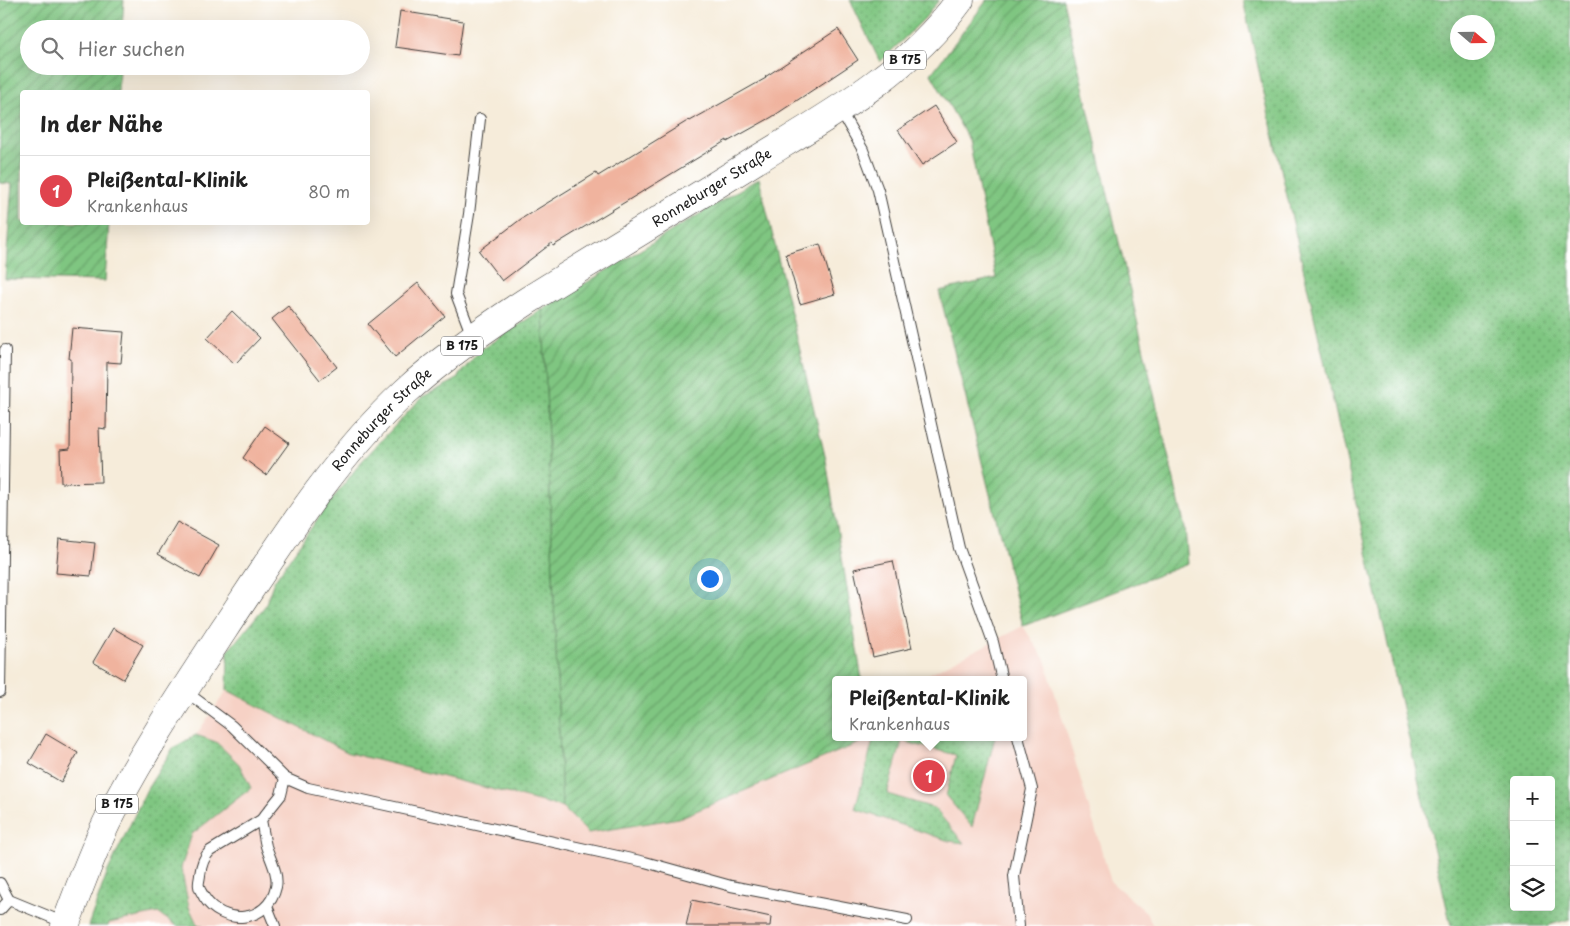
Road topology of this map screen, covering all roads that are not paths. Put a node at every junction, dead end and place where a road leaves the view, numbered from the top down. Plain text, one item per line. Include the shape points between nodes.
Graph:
1 (960, 0) edge
2 (839, 109) junction
3 (480, 119) dead end
4 (473, 338) junction
5 (6, 350) dead end
6 (1001, 676) edge
7 (184, 690) junction
8 (0, 692) edge
9 (1019, 741) edge
10 (285, 778) junction
11 (261, 820) junction
12 (0, 883) edge
13 (9, 900) junction
14 (267, 906) junction
15 (0, 910) edge
16 (908, 920) dead end
17 (66, 925) edge
18 (275, 926) edge
19 (1019, 926) edge

1 - 2 main road, Ronneburger Straße / B 175 via 914,52 880,82
2 - 4 main road, Ronneburger Straße / B 175
2 - 6 lane via 863,150 878,190 959,548
3 - 4 lane via 456,294
4 - 7 main road, Ronneburger Straße / B 175 via 404,393 366,432 330,476
5 - 8 lane
7 - 10 lane via 232,726
7 - 17 main road, Ronneburger Straße / B 175 via 136,767 107,823
9 - 19 lane via 1032,790 1014,876
10 - 11 lane via 281,795
10 - 16 lane via 308,788 645,862 731,886
11 - 14 lane via 277,886
11 - 14 lane via 210,851 201,869 199,887 208,903 229,917 238,919 255,915
12 - 13 lane
13 - 15 lane
13 - 17 lane, Ronneburger Straße
14 - 18 lane

